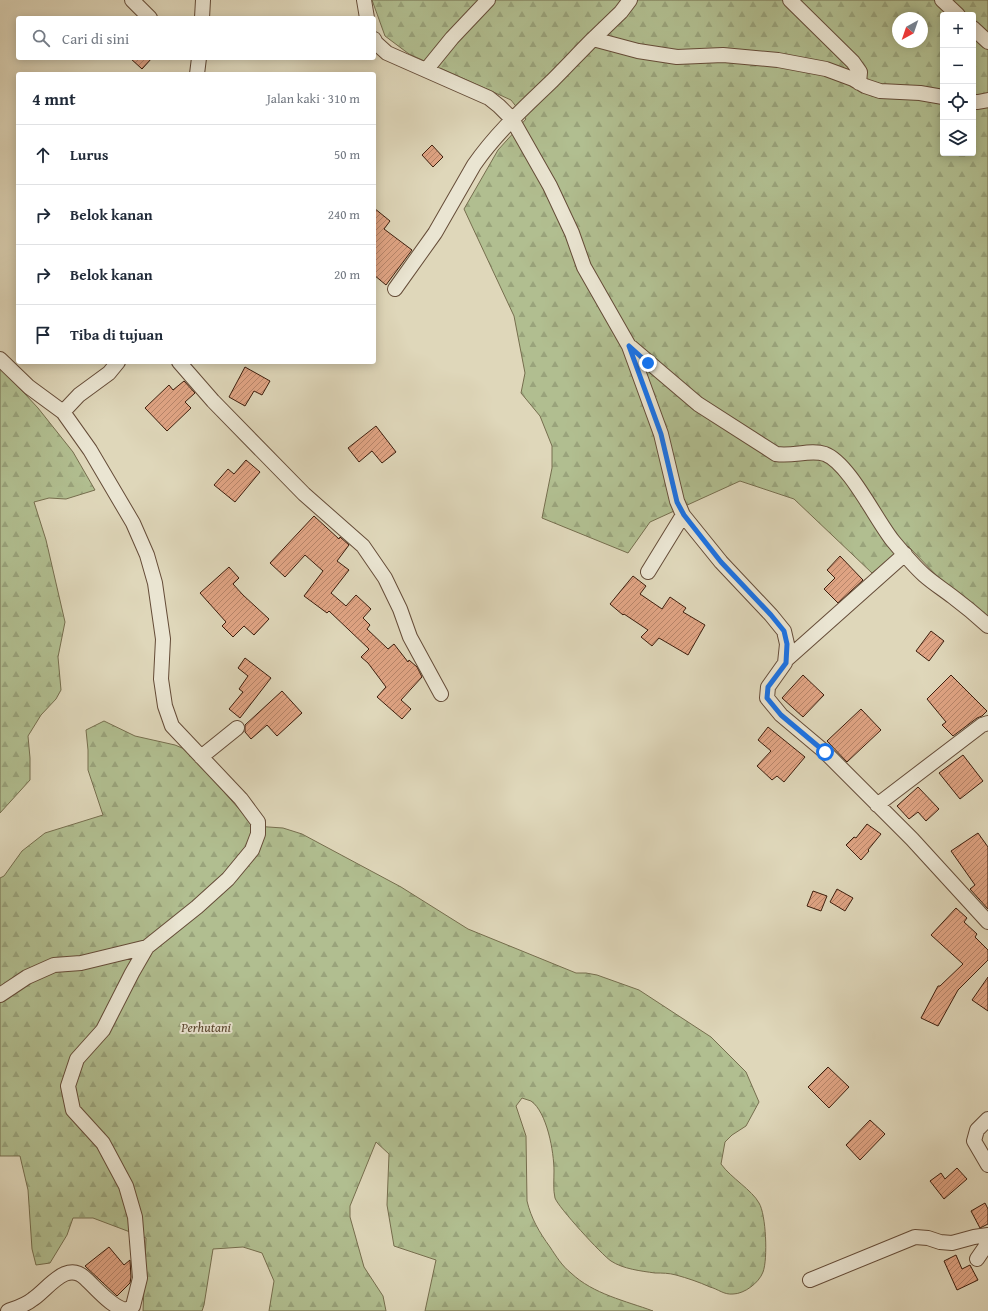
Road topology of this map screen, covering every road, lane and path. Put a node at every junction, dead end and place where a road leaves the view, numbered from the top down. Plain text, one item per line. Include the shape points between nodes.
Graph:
1 (132, 0) edge
2 (203, 0) edge
3 (364, 0) edge
4 (488, 0) edge
5 (630, 0) edge
6 (790, 0) edge
7 (942, 0) edge
8 (955, 12) edge
9 (148, 16) edge
10 (202, 16) edge
11 (367, 16) edge
12 (976, 31) edge
13 (593, 39) junction
14 (988, 42) edge
15 (376, 43) edge
16 (199, 60) edge
17 (426, 70) junction
18 (197, 72) edge
19 (860, 83) junction
20 (940, 96) edge
21 (988, 100) edge
22 (976, 102) edge
23 (512, 119) junction
24 (395, 290) dead end
25 (629, 346) junction
26 (0, 359) edge
27 (116, 364) edge
28 (181, 364) edge
29 (63, 412) junction
30 (684, 515) junction
31 (905, 554) junction
32 (648, 572) dead end
33 (988, 626) edge
34 (786, 660) junction
35 (441, 694) dead end
36 (988, 723) edge
37 (237, 728) dead end
38 (201, 757) junction
39 (877, 805) junction
40 (988, 922) edge
41 (147, 947) junction
42 (0, 995) edge
43 (988, 1120) edge
44 (988, 1165) edge
45 (988, 1235) edge
46 (988, 1244) edge
47 (977, 1259) dead end
48 (810, 1280) dead end
49 (8, 1311) edge

1 - 9 street
2 - 10 street
3 - 11 street
4 - 17 street
5 - 13 street
6 - 19 street via 853,62 860,72
7 - 8 street
12 - 14 street
13 - 19 street via 677,58 723,55 778,60 826,69
13 - 23 street
15 - 17 street via 387,53
16 - 18 street
17 - 23 street via 488,98
19 - 20 street via 880,91
21 - 22 street
23 - 24 street via 474,165 435,233
23 - 25 street via 564,214 584,267
25 - 30 street via 661,434 677,502
25 - 31 street via 698,404 776,454 785,456 812,452 824,454 834,460 849,475 893,541
26 - 29 street via 29,387
27 - 29 street
28 - 35 street via 213,401 304,494 363,546 385,578 410,637
29 - 38 street via 90,450 133,523 147,556 160,613 163,639 161,679 165,706 172,726
30 - 32 street
30 - 34 street via 721,562 784,631 787,644
31 - 33 street via 925,575
31 - 34 street
34 - 39 street via 768,687 767,698 781,715 825,752
36 - 39 street
37 - 38 street
38 - 41 street via 241,799 258,822 258,834 252,850 228,879
39 - 40 street
41 - 42 street via 81,962 54,965 27,977
41 - 49 street via 102,1030 77,1059 68,1086 73,1110 103,1143 126,1186 135,1216 140,1278 133,1306 122,1310 83,1276 68,1272 51,1282 33,1299
43 - 44 street via 977,1130 974,1141
45 - 48 street via 952,1243 915,1238
46 - 47 street

